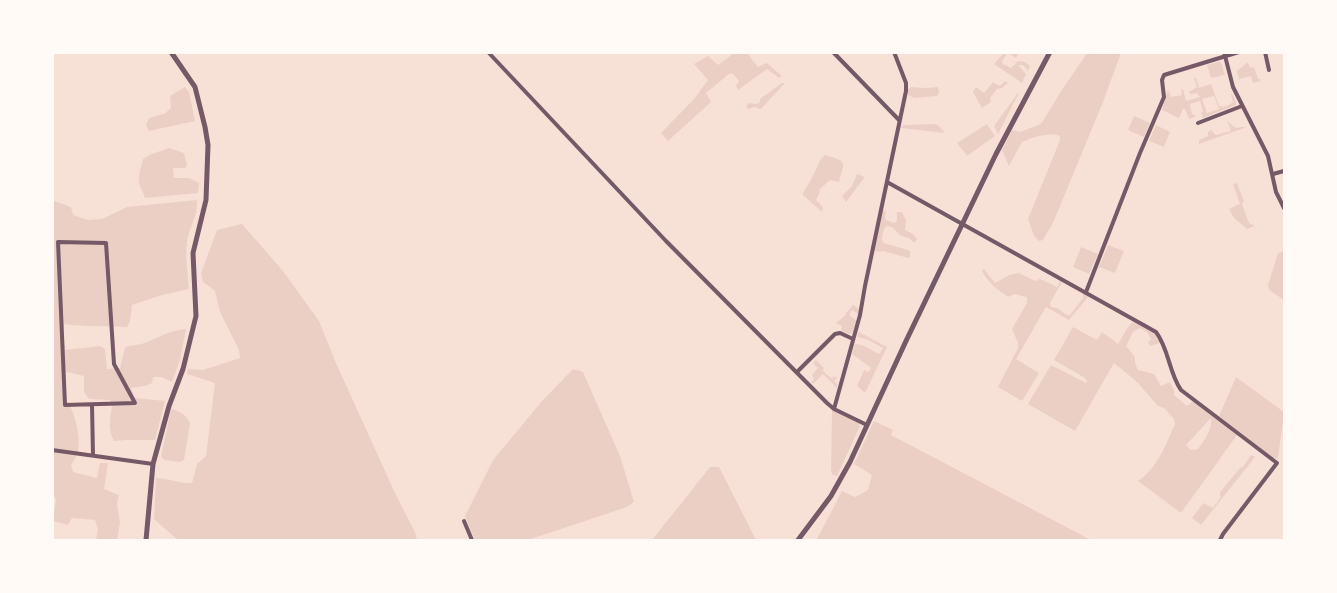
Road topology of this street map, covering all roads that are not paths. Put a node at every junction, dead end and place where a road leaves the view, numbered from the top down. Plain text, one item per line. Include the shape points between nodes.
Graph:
1 (171, 52) edge
2 (488, 52) edge
3 (833, 52) edge
4 (894, 52) edge
5 (1050, 52) edge
6 (1240, 52) edge
7 (1265, 52) edge
8 (1224, 55) edge
9 (1270, 70) dead end
10 (1242, 106) junction
11 (899, 120) junction
12 (1198, 123) dead end
13 (1284, 171) edge
14 (1273, 174) junction
15 (887, 182) junction
16 (1284, 208) edge
17 (963, 224) junction
18 (1086, 292) junction
19 (853, 339) junction
20 (797, 372) junction
21 (92, 404) junction
22 (834, 409) junction
23 (867, 426) junction
24 (52, 450) edge
25 (93, 455) junction
26 (154, 464) junction
27 (464, 521) dead end
28 (146, 540) edge
29 (472, 540) edge
30 (798, 540) edge
31 (1220, 540) edge

1 - 26 street via 196,91 207,137 207,175 204,214 194,253 196,316
2 - 20 street via 666,241
3 - 11 street
4 - 11 street via 906,83
5 - 17 street
6 - 8 street
7 - 9 street
8 - 10 street
8 - 18 street via 1164,74 1164,97
10 - 12 street
10 - 14 street via 1268,156
11 - 15 street
13 - 14 street
14 - 16 street via 1276,192
15 - 17 street
15 - 19 street
17 - 18 street
17 - 23 street
18 - 31 street via 1156,332 1181,390 1277,463
19 - 20 street via 835,334
19 - 22 street
20 - 22 street
21 - 21 street via 134,403 114,364 106,243 58,242 65,405
21 - 25 street
22 - 23 street
23 - 30 street via 839,483
24 - 25 street
25 - 26 street
26 - 28 street
27 - 29 street

